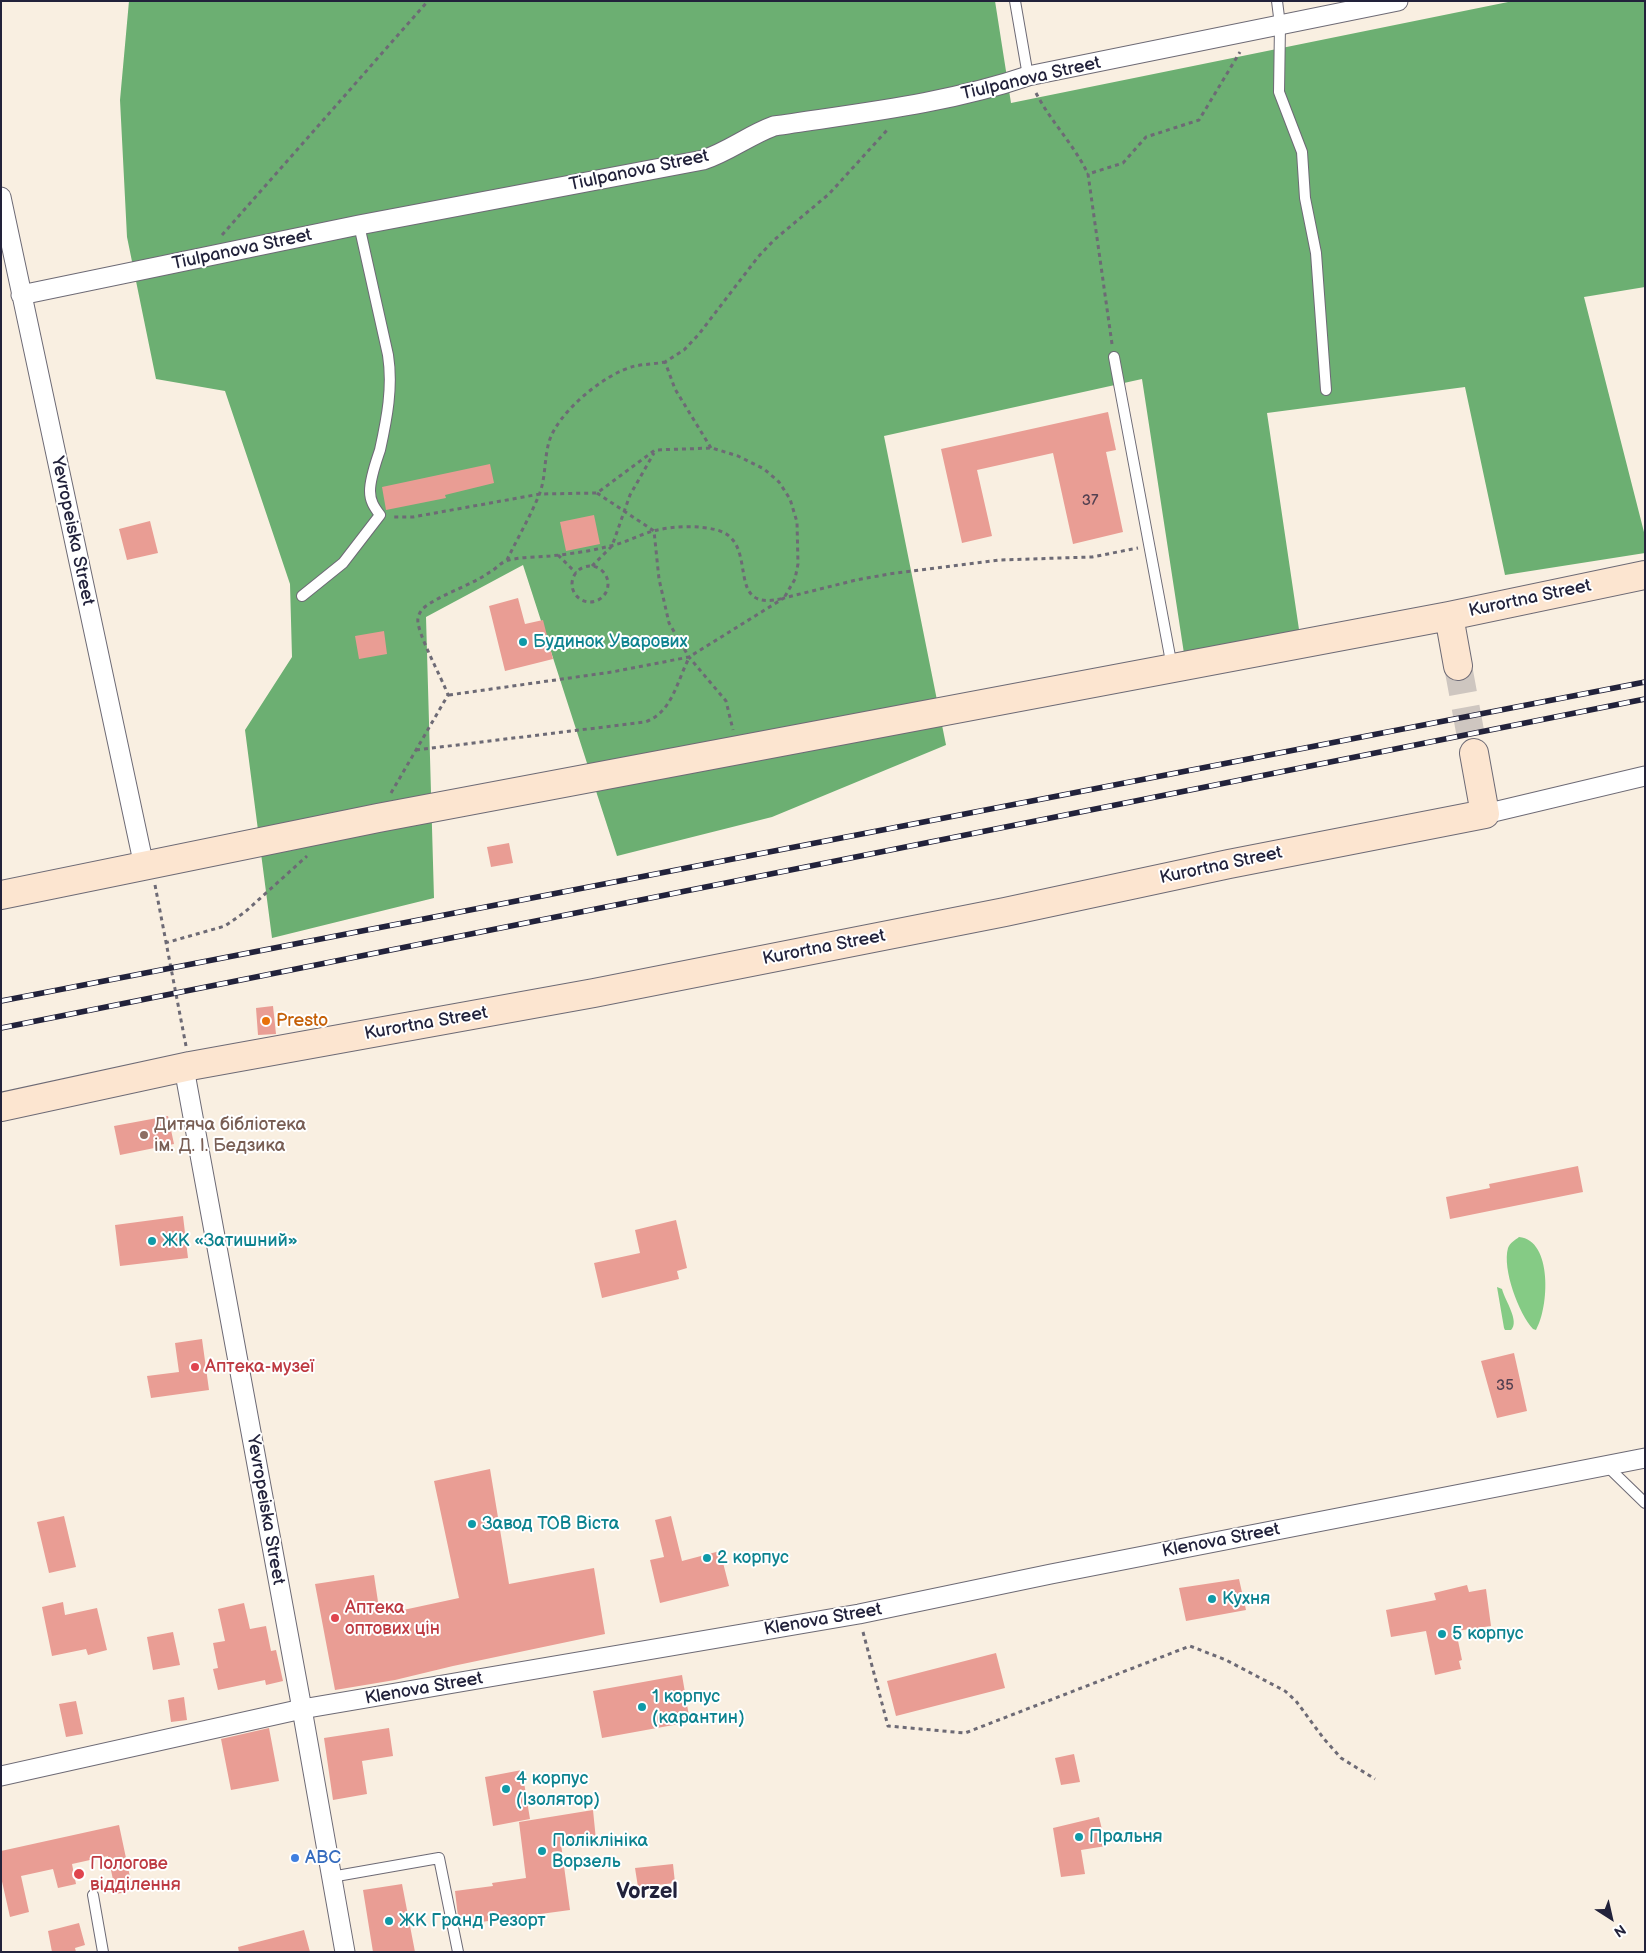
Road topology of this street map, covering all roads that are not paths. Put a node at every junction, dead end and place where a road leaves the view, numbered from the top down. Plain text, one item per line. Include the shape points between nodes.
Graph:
1 (1015, 1) edge
2 (1277, 1) edge
3 (1398, 1) edge
4 (1280, 25) junction
5 (1028, 76) junction
6 (1, 196) edge
7 (359, 226) junction
8 (8, 266) edge
9 (21, 295) junction
10 (1114, 358) road end
11 (1326, 390) dead end
12 (1645, 575) edge
13 (302, 596) dead end
14 (1449, 616) junction
15 (1458, 666) tunnel mouth
16 (1172, 668) junction
17 (1474, 754) tunnel mouth
18 (1645, 776) edge
19 (1485, 814) junction
20 (148, 866) junction
21 (1, 896) edge
22 (187, 1067) junction
23 (1, 1107) edge
24 (1645, 1458) edge
25 (1608, 1467) junction
26 (1645, 1503) edge
27 (302, 1709) junction
28 (1, 1776) edge
29 (331, 1877) junction
30 (93, 1895) dead end
31 (104, 1952) edge
32 (345, 1952) edge
33 (458, 1952) edge

1 - 5 lane
2 - 4 lane
3 - 4 street, Tiulpanova Street
4 - 5 street, Tiulpanova Street
4 - 11 lane via 1279,92 1302,152 1316,253
5 - 7 street, Tiulpanova Street via 971,94 774,126 704,160
6 - 8 street, Yevropeiska Street
7 - 9 street, Tiulpanova Street
7 - 13 lane via 391,376 390,396 370,489 372,503 380,515 343,564
8 - 9 street, Yevropeiska Street
9 - 20 street, Yevropeiska Street
10 - 16 lane
12 - 14 street, Kurortna Street
14 - 15 street
14 - 16 street, Kurortna Street
16 - 20 street, Kurortna Street via 378,818
17 - 19 street
18 - 19 street, Kurortna Street
19 - 22 street, Kurortna Street via 604,992
20 - 21 street, Kurortna Street
22 - 23 street, Kurortna Street
22 - 27 street, Yevropeiska Street
24 - 25 street, Klenova Street
25 - 26 lane
25 - 27 street, Klenova Street via 859,1614
27 - 28 street, Klenova Street
27 - 29 street, Yevropeiska Street
29 - 32 street, Yevropeiska Street
29 - 33 lane via 440,1858
30 - 31 lane

